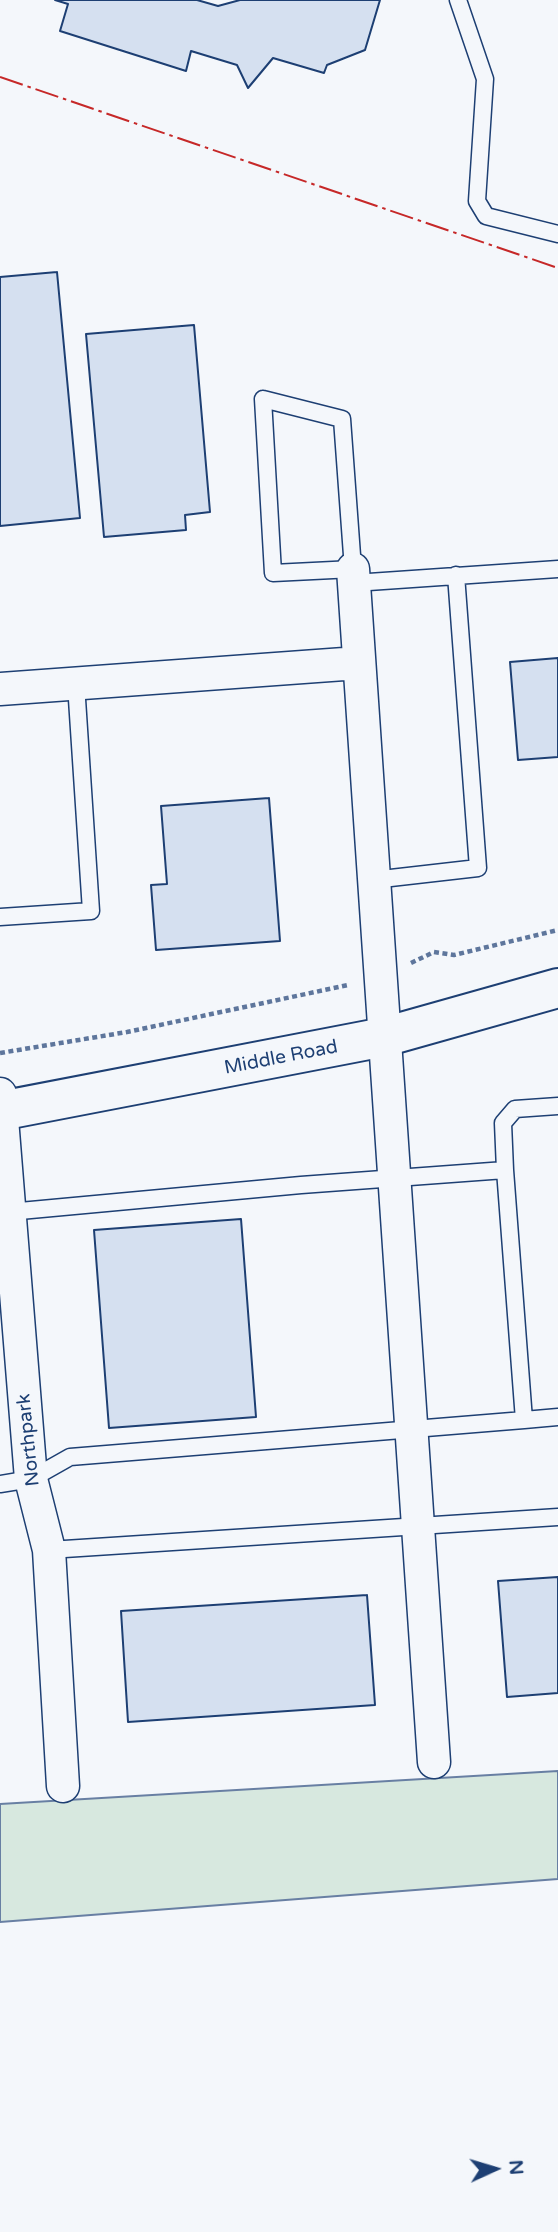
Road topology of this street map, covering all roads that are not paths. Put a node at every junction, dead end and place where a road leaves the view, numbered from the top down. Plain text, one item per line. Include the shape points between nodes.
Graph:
1 (458, 0) edge
2 (558, 234) edge
3 (558, 569) edge
4 (456, 575) junction
5 (353, 576) junction
6 (358, 663) junction
7 (76, 684) junction
8 (0, 689) edge
9 (373, 880) junction
10 (0, 916) edge
11 (558, 988) edge
12 (384, 1037) junction
13 (0, 1105) edge
14 (558, 1106) edge
15 (505, 1170) junction
16 (393, 1178) junction
17 (9, 1212) junction
18 (7, 1273) edge
19 (558, 1417) edge
20 (524, 1419) junction
21 (411, 1429) junction
22 (31, 1479) junction
23 (0, 1484) edge
24 (558, 1517) edge
25 (417, 1527) junction
26 (49, 1550) junction
27 (435, 1762) dead end
28 (63, 1786) dead end

1 - 2 lane via 485,79 477,201 485,216
3 - 4 lane
4 - 5 lane
4 - 9 lane via 478,868
5 - 5 lane via 342,419 263,399 273,573
5 - 6 street
6 - 7 street
6 - 9 street
7 - 8 street
7 - 10 lane via 91,911
9 - 12 street
11 - 12 street, Middle Road
12 - 13 street, Middle Road
12 - 16 street
13 - 17 street, Northpark
14 - 15 lane via 515,1109 503,1123
15 - 16 lane
15 - 20 lane
16 - 17 lane
16 - 21 street
17 - 18 street, Northpark
18 - 22 street, Northpark
19 - 20 lane
20 - 21 lane
21 - 22 lane via 70,1457
21 - 25 street
22 - 23 lane
22 - 26 street, Northpark
24 - 25 lane
25 - 26 lane
25 - 27 street
26 - 28 street, Northpark

